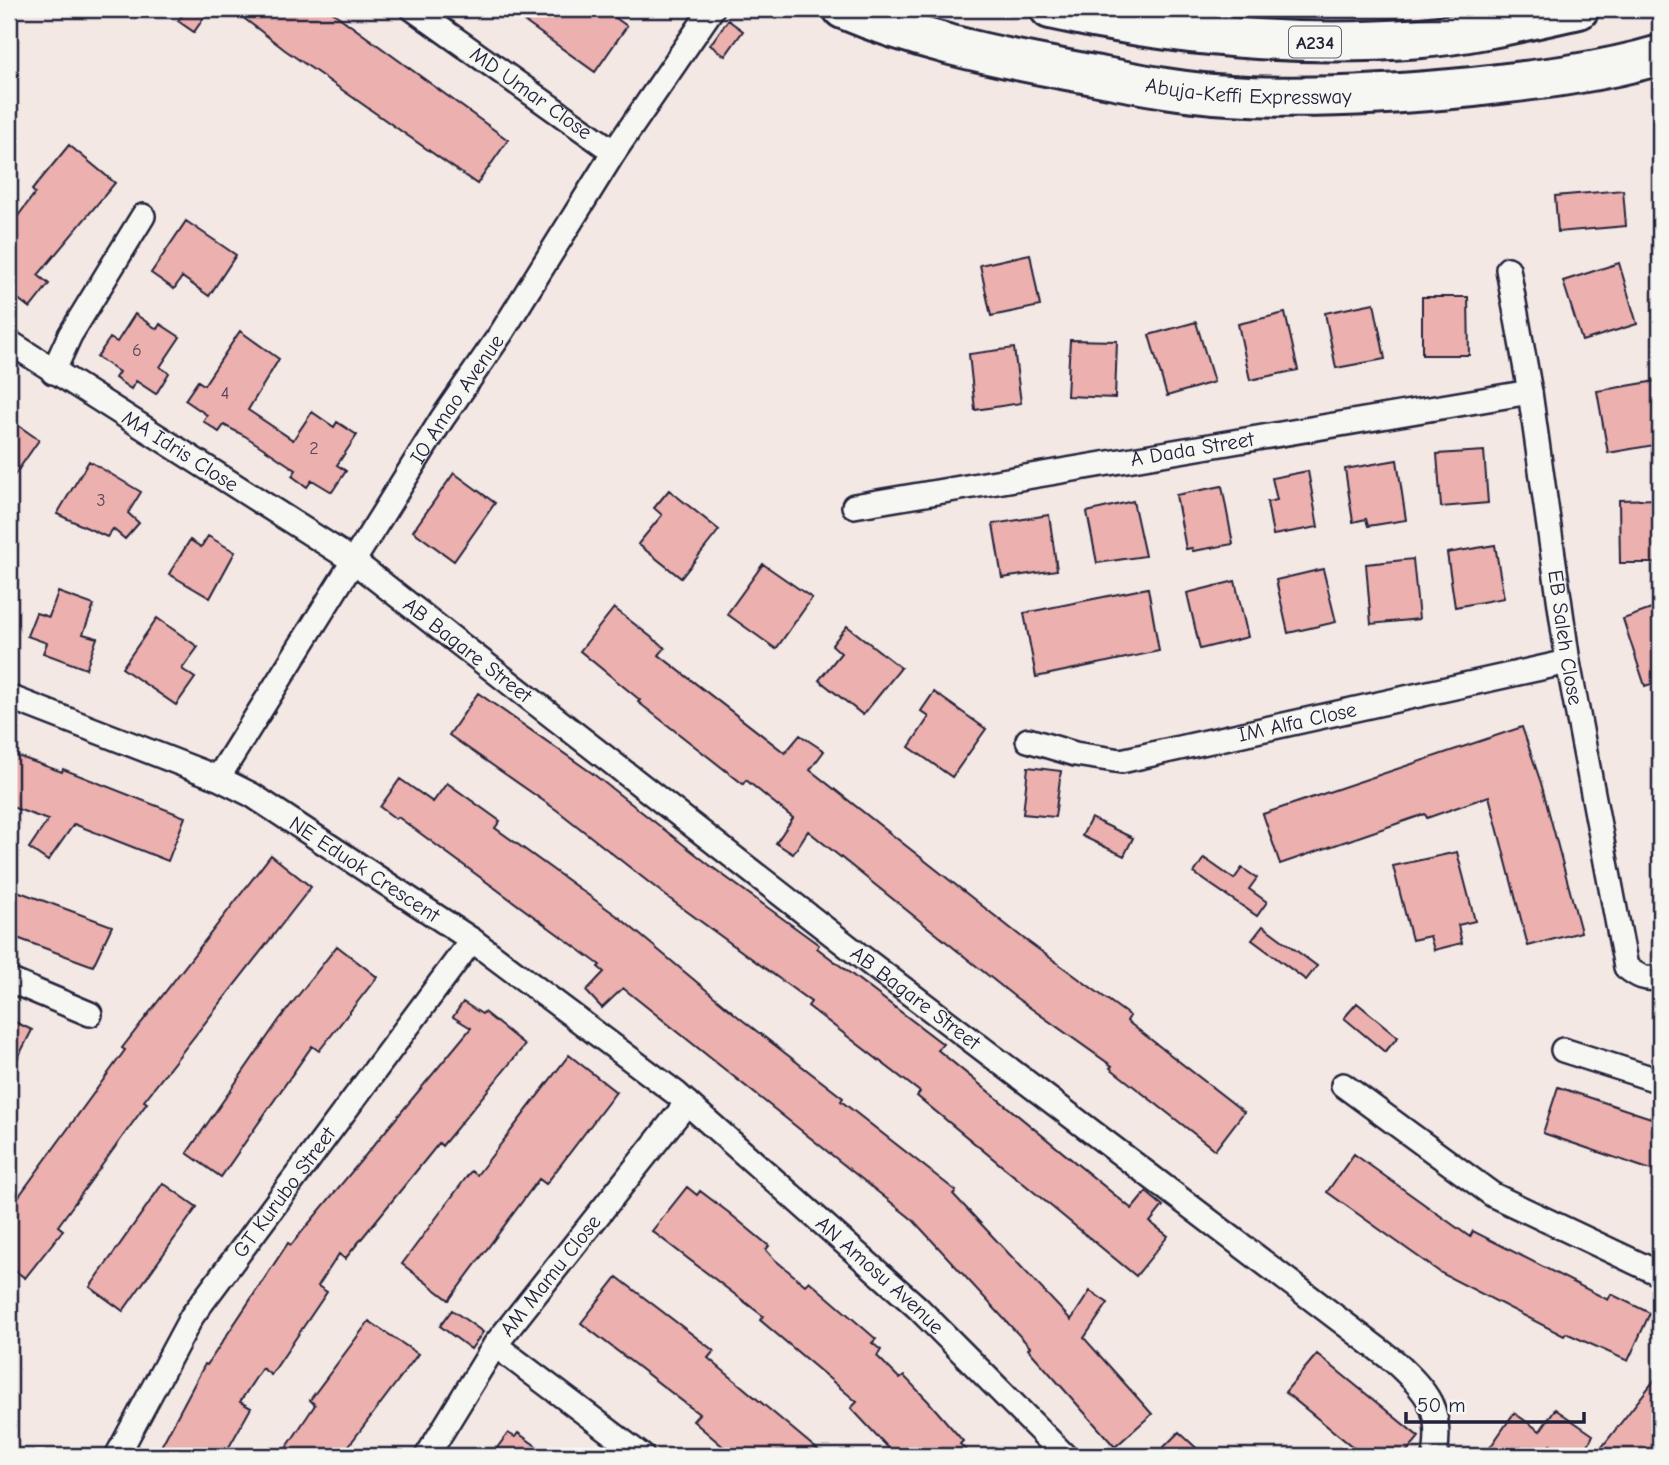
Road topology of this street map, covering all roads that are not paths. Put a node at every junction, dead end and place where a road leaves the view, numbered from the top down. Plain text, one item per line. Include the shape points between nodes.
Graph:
1 (413, 9) edge
2 (843, 9) edge
3 (1050, 9) edge
4 (1579, 9) edge
5 (708, 16) edge
6 (1660, 55) edge
7 (614, 152) junction
8 (144, 216) dead end
9 (1508, 269) dead end
10 (9, 342) edge
11 (53, 372) junction
12 (1530, 392) junction
13 (854, 506) dead end
14 (352, 559) junction
15 (1568, 662) junction
16 (9, 698) edge
17 (1028, 740) dead end
18 (218, 778) junction
19 (472, 940) junction
20 (1660, 977) edge
21 (9, 980) edge
22 (90, 1014) dead end
23 (1563, 1049) dead end
24 (1660, 1081) edge
25 (1343, 1084) dead end
26 (687, 1102) junction
27 (1660, 1273) edge
28 (495, 1345) junction
29 (117, 1456) edge
30 (427, 1456) edge
31 (642, 1456) edge
32 (1065, 1456) edge
33 (1435, 1456) edge

1 - 7 street, MD Umar Close
2 - 6 highway, Abuja-Keffi Expressway via 940,43 1005,58 1157,87 1228,95 1405,94 1607,70
3 - 4 highway, A234 via 1205,33 1320,42 1423,38
5 - 7 street, IO Amao Avenue
7 - 14 street, IO Amao Avenue
8 - 11 street via 70,335
9 - 12 street, EB Saleh Close
10 - 11 street, MA Idris Close
11 - 14 street, MA Idris Close
12 - 13 street, A Dada Street
12 - 15 street, EB Saleh Close
14 - 18 street, IO Amao Avenue
14 - 33 street, AB Bagare Street via 859,955 1395,1362 1427,1392 1438,1437
15 - 17 street, IM Alfa Close via 1121,761
15 - 20 street, EB Saleh Close via 1626,967 1638,977
16 - 18 street, NE Eduok Crescent
18 - 19 street, NE Eduok Crescent via 252,795
19 - 26 street, NE Eduok Crescent
19 - 29 street, GT Kurubo Street via 191,1316
21 - 22 street
23 - 24 street
25 - 27 street via 1493,1195
26 - 28 street, AM Mamu Close
26 - 32 street, AN Amosu Avenue via 917,1307
28 - 30 street, AM Mamu Close
28 - 31 street

